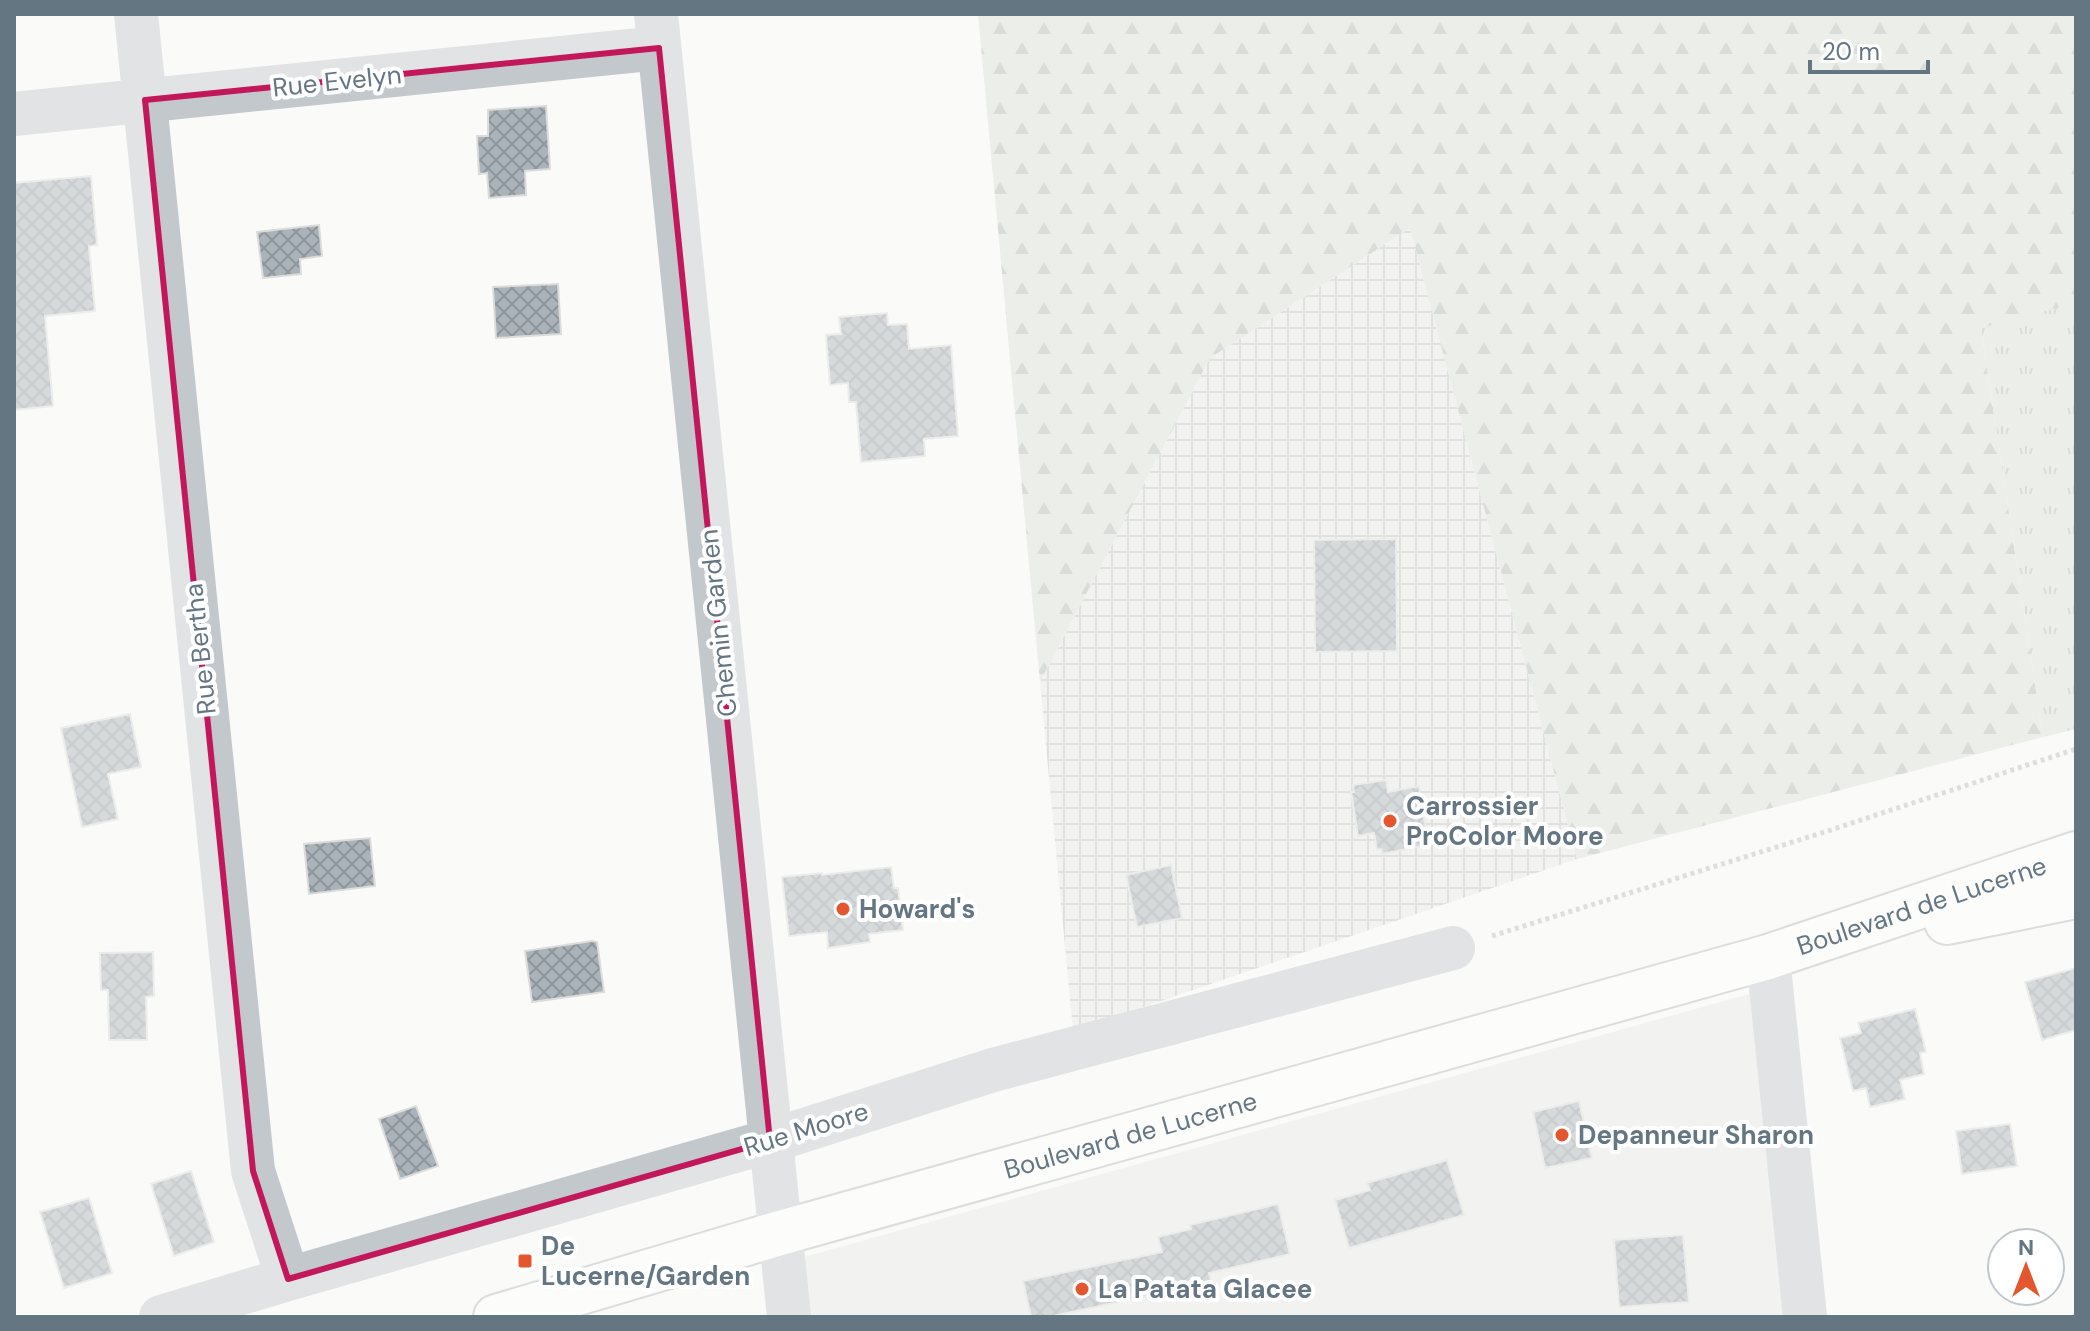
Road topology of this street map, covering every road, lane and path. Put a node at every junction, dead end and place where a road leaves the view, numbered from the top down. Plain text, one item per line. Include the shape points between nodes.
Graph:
1 (136, 14) edge
2 (658, 31) edge
3 (145, 100) junction
4 (14, 114) edge
5 (2076, 749) edge
6 (2076, 854) edge
7 (2076, 896) edge
8 (1453, 948) joint
9 (1768, 957) junction
10 (770, 1141) junction
11 (780, 1233) junction
12 (288, 1279) junction
13 (161, 1317) edge
14 (496, 1317) edge
15 (789, 1317) edge
16 (1805, 1317) edge

1 - 3 street, Rue Bertha
2 - 3 street, Rue Evelyn
2 - 10 street, Chemin Garden
3 - 4 street, Rue Evelyn
3 - 12 street, Rue Bertha via 253,1171
5 - 8 path
6 - 9 main road, Boulevard de Lucerne
7 - 9 main road, Boulevard de Lucerne
8 - 10 street, Rue Moore via 993,1070
9 - 11 main road, Boulevard de Lucerne
9 - 16 street
10 - 11 street, Chemin Garden
10 - 12 street, Rue Moore
11 - 14 main road, Boulevard de Lucerne
11 - 15 street, Chemin Garden
12 - 13 street, Rue Moore

